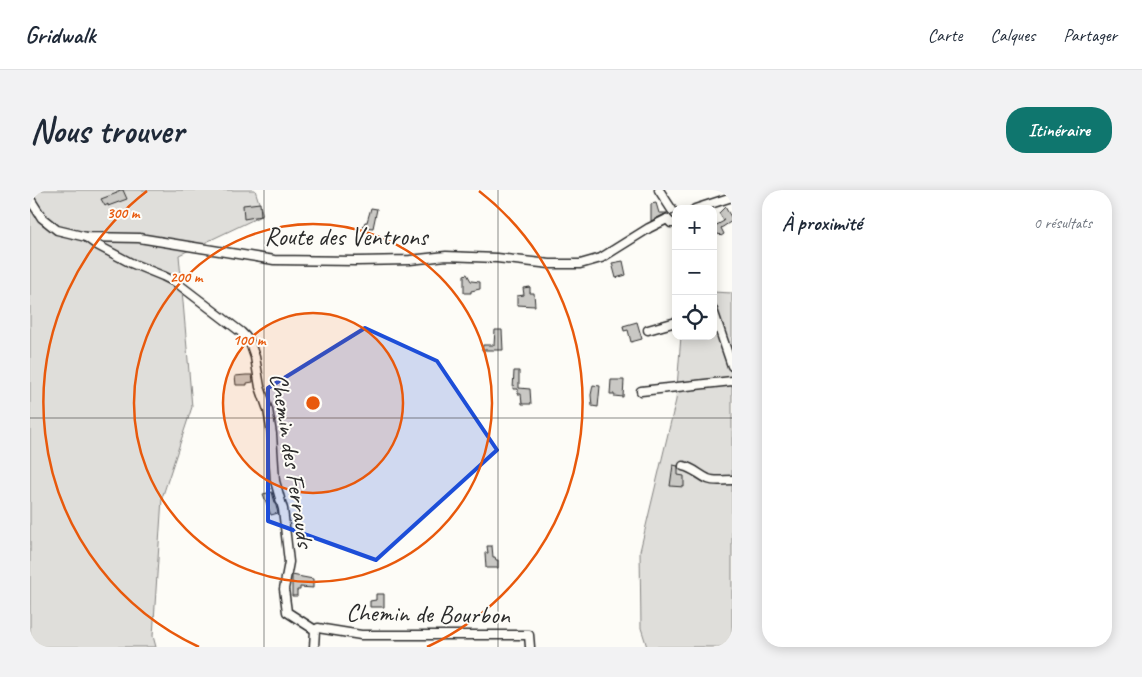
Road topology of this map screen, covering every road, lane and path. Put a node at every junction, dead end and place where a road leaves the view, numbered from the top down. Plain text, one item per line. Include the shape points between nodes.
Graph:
1 (659, 190) edge
2 (30, 198) edge
3 (732, 198) edge
4 (708, 205) edge
5 (672, 207) edge
6 (672, 211) edge
7 (672, 222) edge
8 (672, 224) edge
9 (86, 237) junction
10 (717, 322) edge
11 (672, 323) edge
12 (648, 330) dead end
13 (732, 366) edge
14 (732, 381) edge
15 (641, 391) dead end
16 (683, 466) dead end
17 (732, 480) edge
18 (315, 630) junction
19 (314, 647) edge
20 (530, 647) edge

1 - 5 street
2 - 9 street, Route des Ventrons via 42,218 57,230
3 - 4 street
6 - 7 street via 667,214
8 - 9 street, Route des Ventrons via 648,228 601,258 580,264 446,256 410,260 274,260 139,238
9 - 18 street, Chemin des Ferrauds via 131,263 177,283 250,340 268,410 275,481 283,509 289,562 284,589 287,612
10 - 13 street
11 - 12 street
14 - 15 street
16 - 17 street via 708,479
18 - 19 street
18 - 20 street, Chemin de Bourbon via 361,635 529,635

